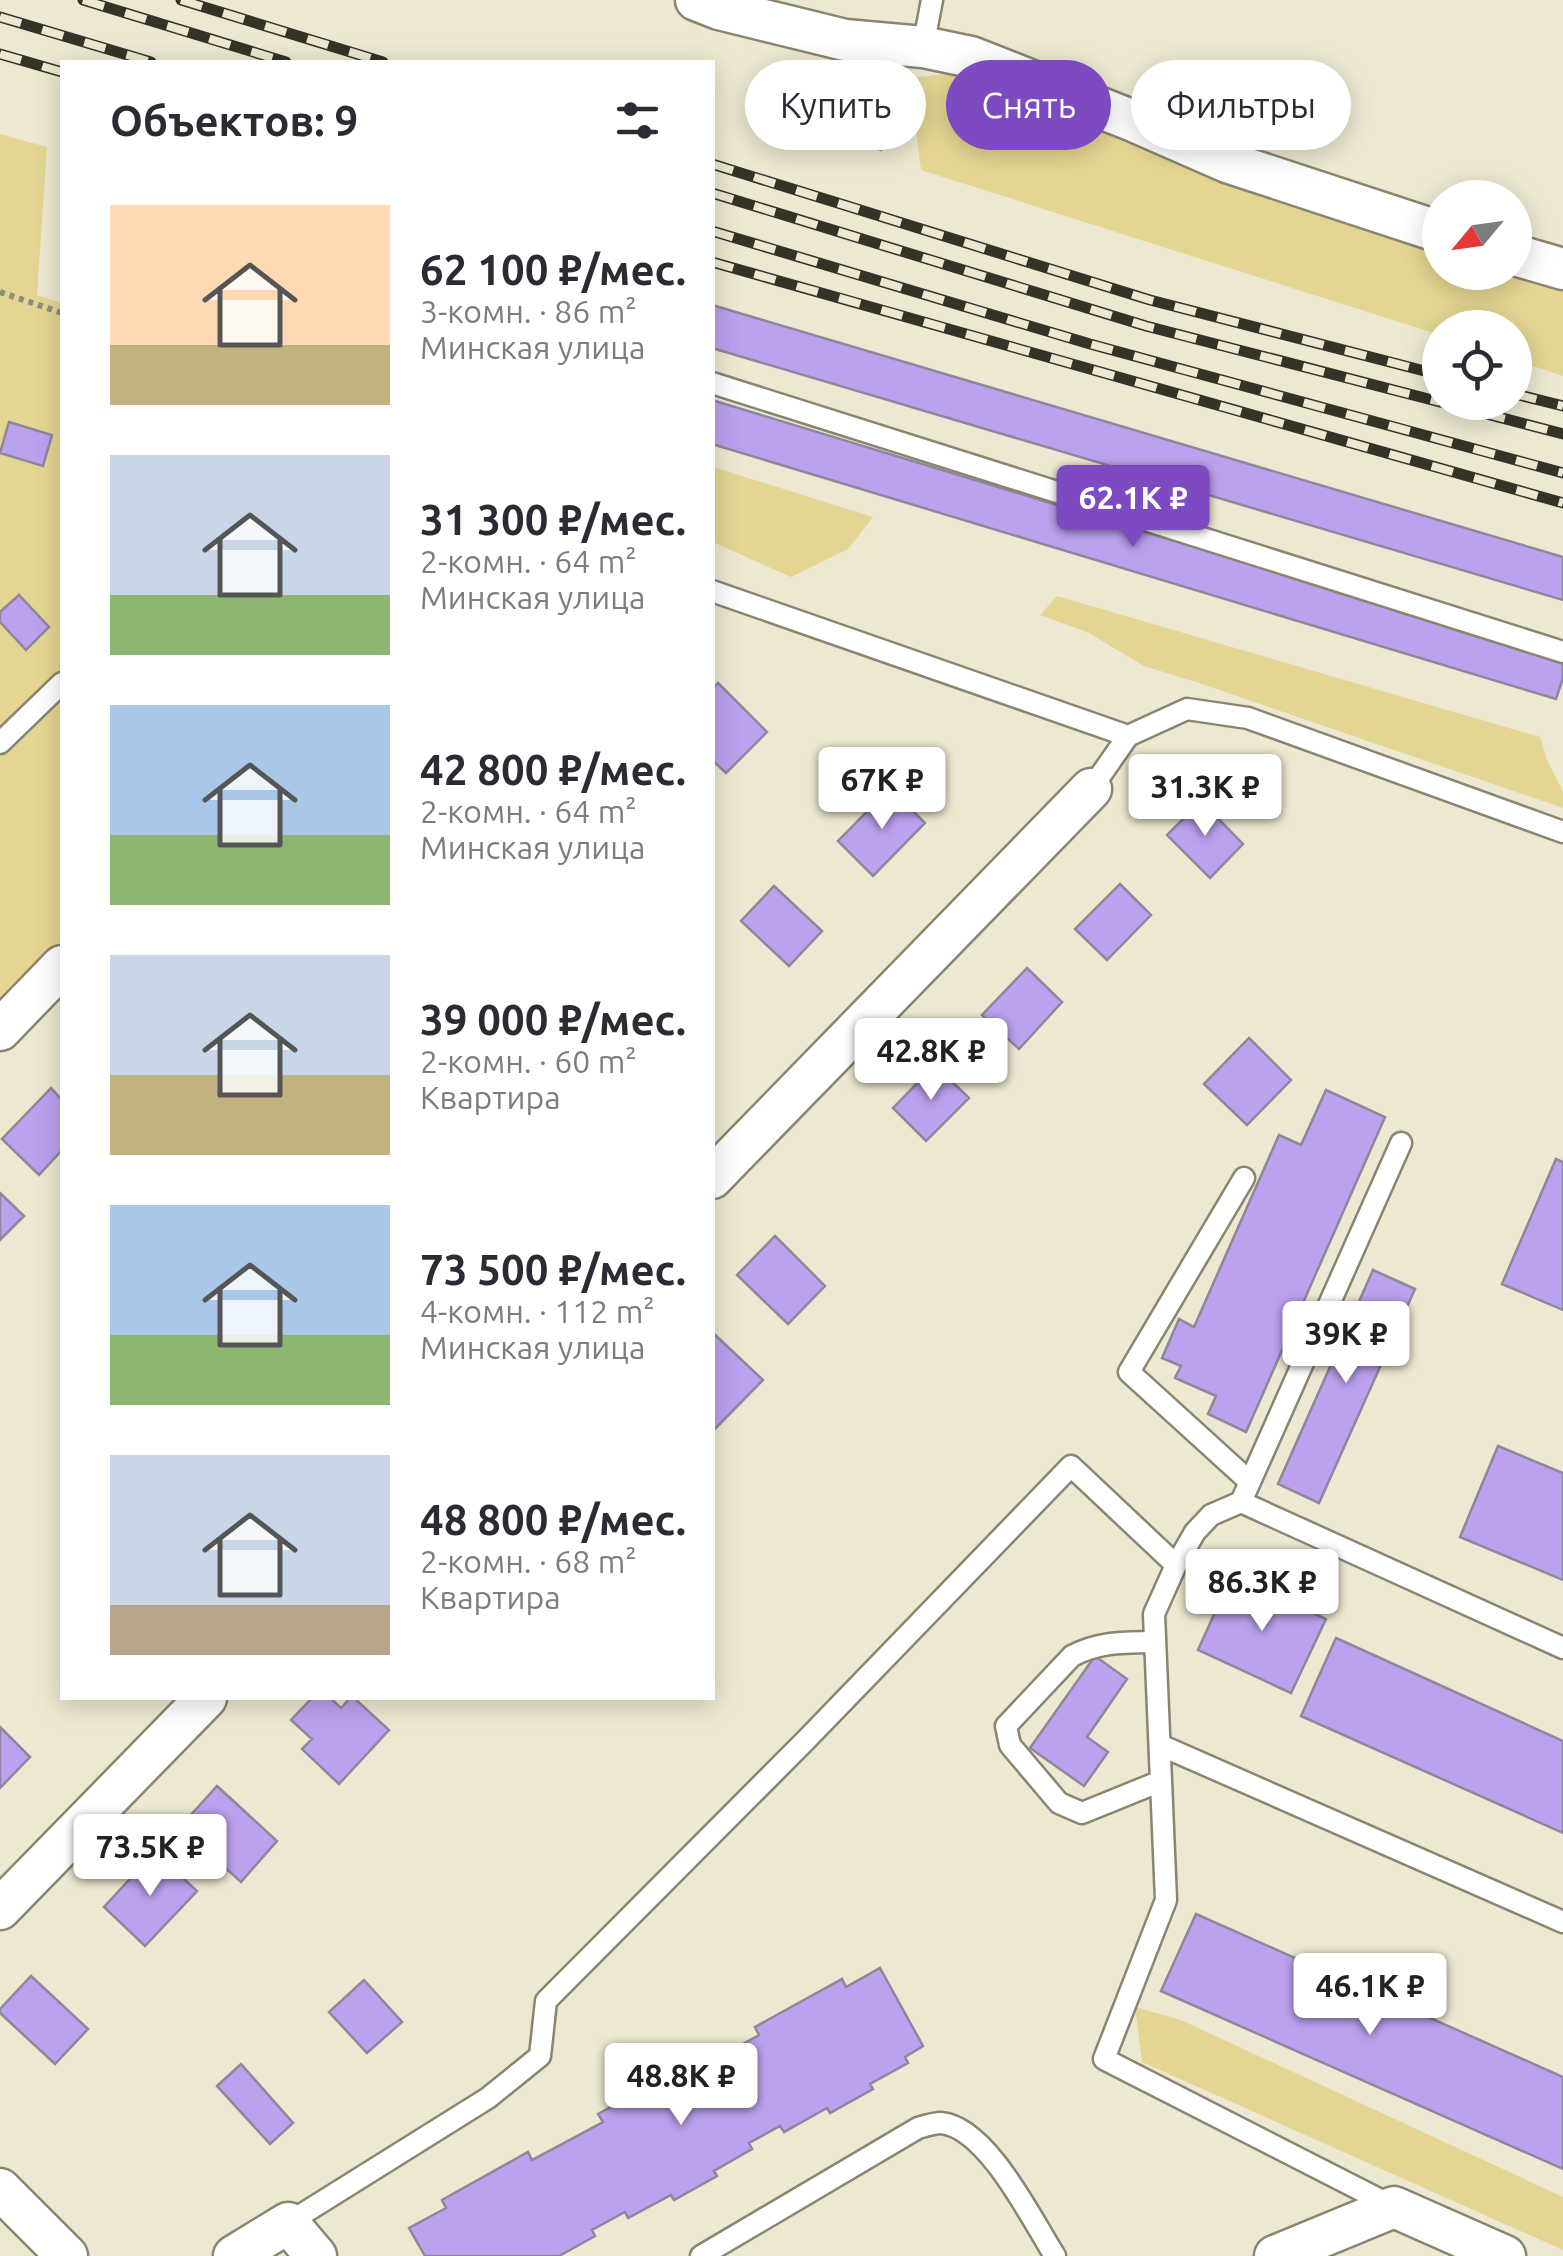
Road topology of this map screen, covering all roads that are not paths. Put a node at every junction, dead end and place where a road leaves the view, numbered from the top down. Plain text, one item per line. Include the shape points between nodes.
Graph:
1 (696, 0) edge
2 (932, 0) edge
3 (923, 47) junction
4 (1422, 226) edge
5 (1532, 260) edge
6 (1563, 270) edge
7 (715, 383) edge
8 (715, 593) edge
9 (1563, 652) edge
10 (60, 685) edge
11 (1128, 736) junction
12 (0, 744) edge
13 (1091, 789) joint
14 (1563, 832) edge
15 (60, 968) edge
16 (0, 1030) edge
17 (1401, 1143) dead end
18 (715, 1175) edge
19 (1244, 1178) dead end
20 (1245, 1492) junction
21 (1176, 1566) junction
22 (1155, 1642) junction
23 (1563, 1648) edge
24 (204, 1700) edge
25 (1160, 1745) junction
26 (1161, 1781) junction
27 (0, 1908) edge
28 (1563, 1922) edge
29 (0, 2188) edge
30 (1394, 2207) junction
31 (288, 2223) junction
32 (67, 2256) edge
33 (234, 2256) edge
34 (316, 2256) edge
35 (701, 2256) edge
36 (1055, 2256) edge
37 (1275, 2256) edge
38 (1504, 2256) edge

1 - 3 street via 845,40
2 - 3 lane
3 - 4 street via 1006,69 1227,162
5 - 6 street
7 - 9 lane
8 - 11 lane
10 - 12 lane
11 - 13 lane
11 - 14 lane via 1187,709 1248,718
13 - 18 street
15 - 16 street
17 - 20 lane
19 - 20 lane via 1129,1372
20 - 21 lane via 1211,1515
20 - 23 lane
21 - 22 lane via 1154,1614
21 - 31 lane via 1071,1466 546,2000 540,2056 488,2098
22 - 25 lane
22 - 26 lane via 1084,1649 1006,1726 1010,1745 1059,1804 1082,1813
24 - 27 street
25 - 26 lane
25 - 28 lane
26 - 30 lane via 1166,1900 1104,2059
29 - 32 street
30 - 37 street
30 - 38 street
31 - 33 street
31 - 34 street
35 - 36 lane via 918,2128 940,2123 981,2144

